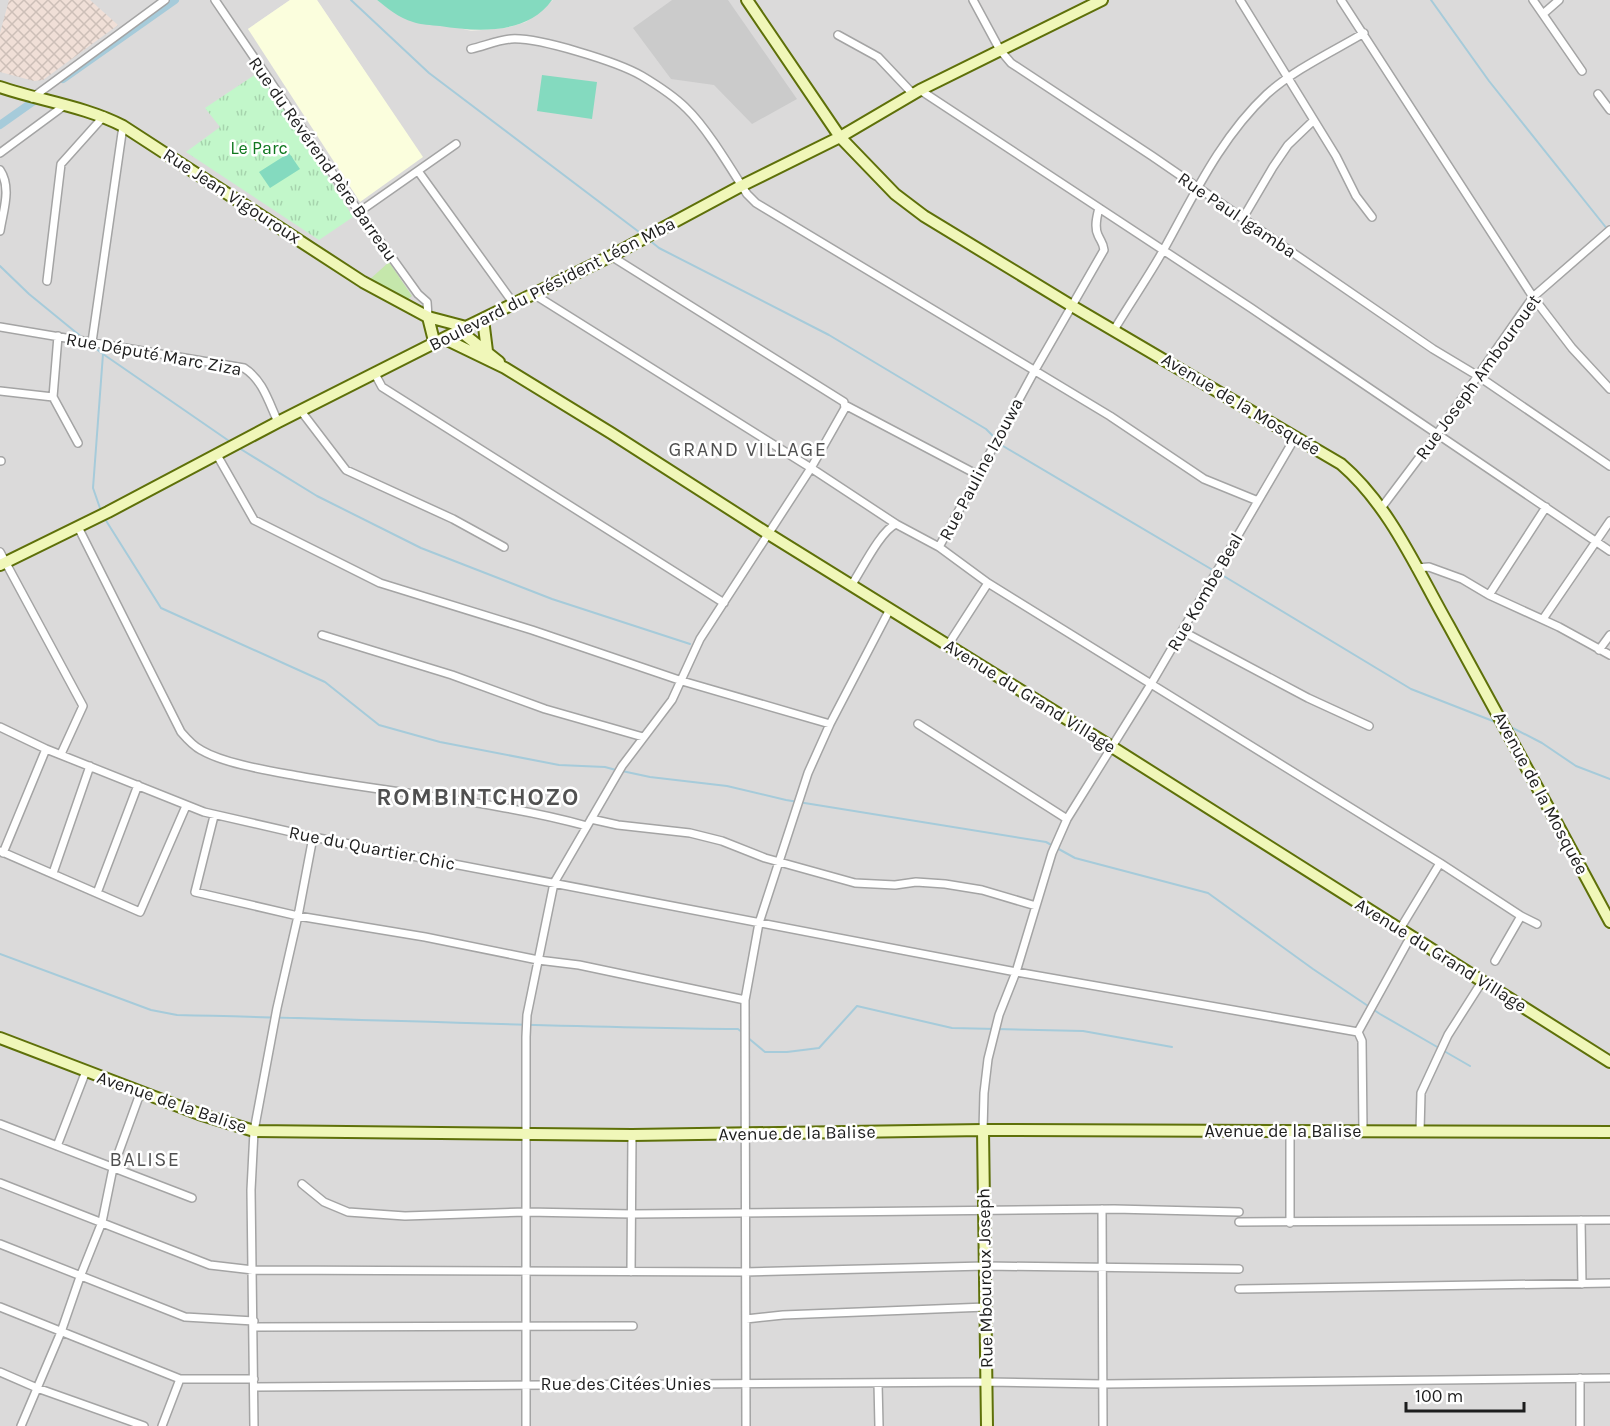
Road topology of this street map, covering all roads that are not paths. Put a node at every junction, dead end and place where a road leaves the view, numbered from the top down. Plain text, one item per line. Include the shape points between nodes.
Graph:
1 (165, 0) edge
2 (215, 0) edge
3 (747, 0) edge
4 (973, 0) edge
5 (1102, 0) edge
6 (1240, 0) edge
7 (1341, 0) edge
8 (1533, 0) edge
9 (1559, 0) edge
10 (1543, 14) junction
11 (1364, 33) junction
12 (838, 35) dead end
13 (471, 49) dead end
14 (1000, 50) junction
15 (1582, 71) dead end
16 (1288, 78) junction
17 (0, 87) edge
18 (916, 92) junction
19 (1598, 94) dead end
20 (32, 98) junction
21 (65, 105) junction
22 (1610, 110) edge
23 (104, 116) junction
24 (1313, 121) junction
25 (123, 126) junction
26 (840, 137) junction
27 (456, 144) dead end
28 (0, 153) edge
29 (0, 170) edge
30 (418, 171) junction
31 (741, 186) junction
32 (1197, 187) junction
33 (1099, 208) junction
34 (359, 212) junction
35 (1372, 217) dead end
36 (1243, 218) junction
37 (0, 231) edge
38 (1608, 231) edge
39 (1163, 250) junction
40 (611, 256) junction
41 (47, 281) dead end
42 (535, 295) junction
43 (1533, 297) junction
44 (514, 304) junction
45 (1072, 306) junction
46 (428, 317) junction
47 (483, 319) junction
48 (0, 327) edge
49 (463, 329) junction
50 (1114, 330) junction
51 (58, 336) junction
52 (91, 342) junction
53 (440, 342) junction
54 (487, 351) junction
55 (505, 368) junction
56 (1035, 370) junction
57 (375, 374) junction
58 (1478, 376) junction
59 (1610, 389) edge
60 (0, 392) edge
61 (53, 397) junction
62 (845, 405) junction
63 (301, 411) junction
64 (278, 422) junction
65 (1437, 434) junction
66 (1296, 436) junction
67 (78, 443) dead end
68 (217, 455) junction
69 (1610, 466) edge
70 (811, 468) junction
71 (978, 475) junction
72 (1258, 501) junction
73 (1382, 507) junction
74 (1546, 507) junction
75 (1610, 521) edge
76 (896, 524) junction
77 (78, 527) junction
78 (767, 533) junction
79 (1596, 541) junction
80 (504, 547) dead end
81 (939, 547) junction
82 (1610, 550) edge
83 (2, 560) edge
84 (1416, 568) junction
85 (988, 582) junction
86 (851, 585) junction
87 (1489, 595) junction
88 (724, 603) junction
89 (890, 609) junction
90 (1543, 619) junction
91 (1182, 631) junction
92 (322, 635) dead end
93 (1610, 635) edge
94 (948, 645) junction
95 (1599, 650) junction
96 (1610, 655) edge
97 (682, 681) junction
98 (1151, 684) junction
99 (830, 724) junction
100 (918, 724) dead end
101 (1370, 726) dead end
102 (0, 728) edge
103 (643, 737) junction
104 (1112, 747) junction
105 (46, 749) junction
106 (61, 754) junction
107 (90, 766) junction
108 (138, 785) junction
109 (186, 806) junction
110 (214, 816) junction
111 (1067, 819) junction
112 (589, 822) junction
113 (313, 837) junction
114 (2, 852) edge
115 (779, 861) junction
116 (1440, 863) junction
117 (53, 873) junction
118 (554, 884) junction
119 (97, 893) junction
120 (1036, 906) junction
121 (298, 916) junction
122 (1521, 916) junction
123 (1610, 921) edge
124 (759, 923) junction
125 (1537, 924) dead end
126 (1400, 929) junction
127 (1411, 936) junction
128 (538, 960) junction
129 (1495, 961) dead end
130 (1016, 972) junction
131 (1483, 980) junction
132 (745, 1000) junction
133 (1358, 1032) junction
134 (0, 1038) edge
135 (1610, 1062) edge
136 (86, 1071) junction
137 (141, 1091) junction
138 (0, 1124) edge
139 (983, 1130) junction
140 (254, 1131) junction
141 (1290, 1131) junction
142 (1363, 1131) junction
143 (1420, 1131) junction
144 (1610, 1132) edge
145 (526, 1133) junction
146 (744, 1133) junction
147 (632, 1135) junction
148 (57, 1146) junction
149 (112, 1168) junction
150 (0, 1183) edge
151 (302, 1184) dead end
152 (192, 1198) dead end
153 (1102, 1209) junction
154 (526, 1212) junction
155 (745, 1212) junction
156 (984, 1212) junction
157 (1239, 1212) dead end
158 (632, 1214) junction
159 (1581, 1220) junction
160 (1610, 1220) edge
161 (102, 1222) junction
162 (1239, 1222) dead end
163 (1290, 1223) junction
164 (0, 1244) edge
165 (985, 1266) junction
166 (1101, 1266) junction
167 (1239, 1269) dead end
168 (253, 1270) junction
169 (527, 1272) junction
170 (631, 1272) junction
171 (745, 1272) junction
172 (80, 1276) junction
173 (1582, 1284) junction
174 (1610, 1284) edge
175 (1239, 1289) dead end
176 (0, 1307) edge
177 (986, 1307) junction
178 (746, 1319) junction
179 (254, 1324) junction
180 (633, 1326) dead end
181 (526, 1327) junction
182 (61, 1332) junction
183 (0, 1372) edge
184 (1580, 1378) junction
185 (1610, 1378) edge
186 (180, 1379) junction
187 (987, 1382) junction
188 (254, 1383) junction
189 (878, 1383) junction
190 (527, 1384) junction
191 (747, 1384) junction
192 (1103, 1384) junction
193 (37, 1389) junction
194 (21, 1426) edge
195 (144, 1426) edge
196 (162, 1426) edge
197 (255, 1426) edge
198 (526, 1426) edge
199 (746, 1426) edge
200 (879, 1426) edge
201 (987, 1426) edge
202 (1103, 1426) edge
203 (1580, 1426) edge

1 - 20 street
2 - 34 street, Rue du Révérend Père Barreau
3 - 26 street, Avenue de la Mosquée
4 - 14 street, Rue Paul Igamba
5 - 14 street, Boulevard du Président Léon Mba
6 - 16 street
7 - 11 street
8 - 10 street
9 - 10 street
10 - 15 street
11 - 16 street
11 - 43 street
12 - 18 street via 878,57
13 - 31 street via 520,39 555,45 641,75 686,108
14 - 18 street, Boulevard du Président Léon Mba
14 - 32 street, Rue Paul Igamba via 1011,63
16 - 24 street
16 - 32 street via 1250,112
17 - 20 street, Rue Jean Vigouroux
18 - 26 street, Boulevard du Président Léon Mba
18 - 33 street
19 - 22 street
20 - 21 street, Rue Jean Vigouroux
21 - 23 street, Rue Jean Vigouroux
21 - 28 street
23 - 25 street, Rue Jean Vigouroux
23 - 41 street via 61,164
24 - 35 street
24 - 36 street via 1288,145
25 - 46 street, Rue Jean Vigouroux via 363,282
25 - 52 street
26 - 31 street, Boulevard du Président Léon Mba
26 - 45 street, Avenue de la Mosquée via 895,194 924,216
27 - 30 street
29 - 37 street via 6,192
30 - 34 street
30 - 44 street
31 - 40 street, Boulevard du Président Léon Mba
31 - 56 street via 756,203
32 - 36 street, Rue Paul Igamba
32 - 39 street
33 - 39 street
33 - 45 street, Rue Pauline Izouwa via 1097,235 1104,250
34 - 46 street, Rue du Révérend Père Barreau via 427,302
36 - 58 street, Rue Paul Igamba
38 - 43 street, Rue Joseph Ambourouet
39 - 50 street
39 - 65 street
40 - 42 street, Boulevard du Président Léon Mba
40 - 62 street
42 - 44 street, Boulevard du Président Léon Mba
42 - 70 street
43 - 58 street, Rue Joseph Ambourouet
43 - 59 street
44 - 47 street, Boulevard du Président Léon Mba
45 - 50 street, Avenue de la Mosquée
45 - 56 street, Rue Pauline Izouwa
46 - 49 street, Rue Jean Vigouroux
46 - 53 street
47 - 49 street, Boulevard du Président Léon Mba
47 - 54 street
48 - 51 street, Rue Député Marc Ziza
49 - 53 street, Boulevard du Président Léon Mba
49 - 54 street
50 - 66 street, Avenue de la Mosquée
51 - 52 street, Rue Député Marc Ziza
51 - 61 street
52 - 64 street, Rue Député Marc Ziza via 244,368 261,383
53 - 55 street, Avenue du Grand Village
53 - 57 street, Boulevard du Président Léon Mba
54 - 55 street
55 - 78 street, Avenue du Grand Village
56 - 71 street, Rue Pauline Izouwa
56 - 72 street via 1204,479
57 - 63 street, Boulevard du Président Léon Mba
57 - 88 street via 382,387
58 - 65 street, Rue Joseph Ambourouet
58 - 69 street, Rue Paul Igamba
60 - 61 street
61 - 67 street
62 - 70 street
62 - 71 street
63 - 64 street, Boulevard du Président Léon Mba
63 - 80 street via 346,470
64 - 68 street, Boulevard du Président Léon Mba
65 - 73 street, Rue Joseph Ambourouet
65 - 74 street
66 - 72 street, Rue Kombe Beal
66 - 73 street, Avenue de la Mosquée via 1358,478
68 - 77 street, Boulevard du Président Léon Mba
68 - 97 street via 254,520 364,576
70 - 76 street
70 - 78 street
71 - 81 street, Rue Pauline Izouwa
72 - 91 street, Rue Kombe Beal
73 - 84 street, Avenue de la Mosquée
74 - 79 street
74 - 87 street
75 - 79 street
76 - 81 street
76 - 86 street via 884,534
77 - 83 street, Boulevard du Président Léon Mba
77 - 112 street via 181,732 202,751 340,784
78 - 86 street, Avenue du Grand Village
78 - 88 street
79 - 82 street
79 - 90 street
81 - 85 street, Rue Pauline Izouwa
83 - 106 street via 83,706
84 - 87 street via 1440,570
84 - 123 street, Avenue de la Mosquée
85 - 94 street
85 - 98 street, Rue Pauline Izouwa
86 - 89 street, Avenue du Grand Village
87 - 90 street
88 - 97 street via 700,639
89 - 94 street, Avenue du Grand Village
89 - 99 street
90 - 95 street
91 - 98 street, Rue Kombe Beal
91 - 101 street
92 - 103 street
93 - 95 street
94 - 104 street, Avenue du Grand Village
95 - 96 street
97 - 99 street
97 - 103 street
98 - 104 street, Rue Kombe Beal
98 - 116 street, Rue Pauline Izouwa
99 - 115 street via 808,773
100 - 111 street
102 - 105 street, Rue du Quartier Chic
103 - 112 street
104 - 111 street, Rue Kombe Beal
104 - 126 street, Avenue du Grand Village
105 - 106 street, Rue du Quartier Chic
105 - 114 street
106 - 107 street, Rue du Quartier Chic
107 - 108 street, Rue du Quartier Chic
107 - 117 street
108 - 109 street, Rue du Quartier Chic
108 - 119 street
109 - 110 street, Rue du Quartier Chic
109 - 119 street via 140,912
110 - 113 street, Rue du Quartier Chic
110 - 121 street via 195,892
111 - 120 street, Rue Kombe Beal
112 - 115 street via 690,833
112 - 118 street
113 - 118 street, Rue du Quartier Chic
113 - 121 street
114 - 117 street
115 - 120 street via 855,884 945,884
115 - 124 street
116 - 122 street, Rue Pauline Izouwa
116 - 126 street
117 - 119 street
118 - 124 street, Rue du Quartier Chic
118 - 128 street
120 - 130 street, Rue Kombe Beal
121 - 128 street
121 - 140 street
122 - 125 street, Rue Pauline Izouwa
122 - 129 street
124 - 130 street, Rue du Quartier Chic
124 - 132 street
126 - 127 street, Avenue du Grand Village
127 - 131 street, Avenue du Grand Village
127 - 133 street
128 - 132 street
128 - 145 street via 525,1037
130 - 133 street, Rue du Quartier Chic
130 - 139 street, Rue Kombe Beal via 997,1023 986,1070
131 - 135 street, Avenue du Grand Village
131 - 143 street via 1448,1035 1421,1093
132 - 146 street
133 - 142 street via 1362,1036
134 - 136 street, Avenue de la Balise
136 - 137 street, Avenue de la Balise
136 - 148 street
137 - 140 street, Avenue de la Balise
137 - 149 street
138 - 148 street
139 - 141 street, Avenue de la Balise
139 - 146 street, Avenue de la Balise
139 - 156 street, Rue Mbouroux Joseph
140 - 145 street, Avenue de la Balise
140 - 168 street
141 - 142 street, Avenue de la Balise
141 - 163 street
142 - 143 street, Avenue de la Balise
143 - 144 street, Avenue de la Balise
145 - 147 street, Avenue de la Balise
145 - 154 street
146 - 147 street, Avenue de la Balise
146 - 155 street
147 - 158 street
148 - 149 street
149 - 152 street
149 - 161 street
150 - 161 street
151 - 154 street via 324,1202 348,1212 405,1216
153 - 156 street
153 - 157 street
153 - 166 street
154 - 158 street
154 - 169 street
155 - 156 street
155 - 158 street
155 - 171 street
156 - 165 street, Rue Mbouroux Joseph
158 - 170 street
159 - 160 street
159 - 163 street
159 - 173 street
161 - 168 street via 210,1265
161 - 172 street
162 - 163 street
164 - 172 street
165 - 166 street
165 - 171 street
165 - 177 street, Rue Mbouroux Joseph
166 - 167 street
166 - 192 street
168 - 169 street
168 - 179 street
169 - 170 street
169 - 181 street
170 - 171 street
171 - 178 street
172 - 179 street via 185,1317
172 - 182 street
173 - 174 street
173 - 175 street
176 - 182 street, Rue des Citées Unies
177 - 178 street
177 - 187 street, Rue Mbouroux Joseph
178 - 191 street
179 - 181 street
179 - 188 street
180 - 181 street
181 - 190 street
182 - 186 street, Rue des Citées Unies
182 - 193 street
183 - 193 street
184 - 185 street, Rue des Citées Unies
184 - 192 street, Rue des Citées Unies
184 - 203 street
186 - 188 street, Rue des Citées Unies
186 - 196 street
187 - 189 street, Rue des Citées Unies
187 - 192 street, Rue des Citées Unies
187 - 201 street, Rue Mbouroux Joseph
188 - 190 street, Rue des Citées Unies
188 - 197 street
189 - 191 street, Rue des Citées Unies
189 - 200 street
190 - 191 street, Rue des Citées Unies
190 - 198 street
191 - 199 street
192 - 202 street
193 - 194 street
193 - 195 street

